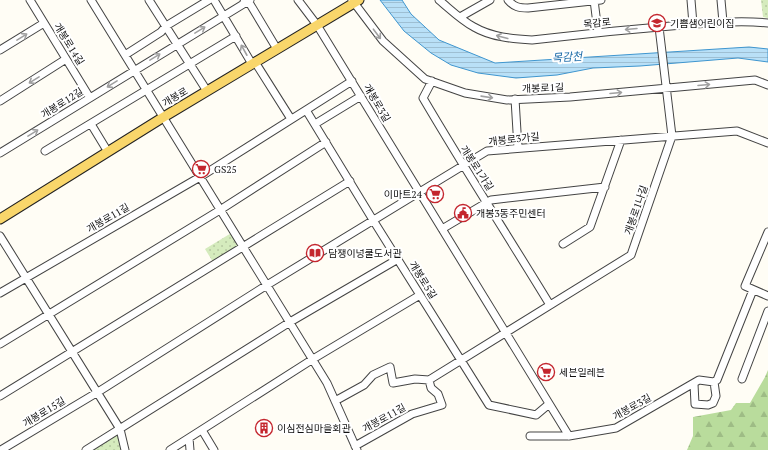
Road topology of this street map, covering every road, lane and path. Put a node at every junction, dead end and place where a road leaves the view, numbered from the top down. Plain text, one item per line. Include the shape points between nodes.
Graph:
1 (30, 0) edge
2 (91, 0) edge
3 (149, 0) edge
4 (208, 0) edge
5 (214, 0) edge
6 (298, 0) edge
7 (439, 0) edge
8 (490, 0) edge
9 (508, 0) edge
10 (596, 0) edge
11 (691, 0) edge
12 (721, 0) edge
13 (246, 1) edge
14 (355, 1) edge
15 (224, 16) junction
16 (460, 17) junction
17 (723, 22) junction
18 (44, 23) junction
19 (768, 23) edge
20 (694, 24) junction
21 (317, 25) junction
22 (166, 26) junction
23 (659, 30) junction
24 (598, 32) junction
25 (236, 36) junction
26 (177, 44) junction
27 (277, 49) junction
28 (0, 50) edge
29 (124, 55) junction
30 (66, 59) junction
31 (253, 63) junction
32 (190, 64) junction
33 (134, 71) junction
34 (352, 81) junction
35 (432, 81) junction
36 (768, 85) edge
37 (665, 86) junction
38 (146, 90) junction
39 (207, 91) junction
40 (361, 96) junction
41 (90, 98) junction
42 (515, 99) junction
43 (0, 101) edge
44 (306, 110) junction
45 (162, 118) junction
46 (291, 119) junction
47 (91, 124) junction
48 (315, 124) junction
49 (672, 136) junction
50 (621, 140) junction
51 (326, 142) junction
52 (768, 143) edge
53 (518, 148) junction
54 (46, 151) dead end
55 (108, 152) junction
56 (0, 153) edge
57 (463, 166) junction
58 (200, 177) junction
59 (350, 181) junction
60 (605, 187) junction
61 (419, 192) junction
62 (487, 202) junction
63 (220, 210) junction
64 (0, 219) edge
65 (373, 220) junction
66 (442, 229) junction
67 (768, 232) edge
68 (0, 236) edge
69 (563, 244) dead end
70 (242, 246) junction
71 (398, 259) junction
72 (26, 277) junction
73 (267, 285) junction
74 (753, 290) junction
75 (0, 293) edge
76 (420, 295) junction
77 (768, 296) edge
78 (550, 305) junction
79 (768, 311) edge
80 (49, 313) junction
81 (290, 322) junction
82 (505, 332) junction
83 (0, 344) edge
84 (73, 351) junction
85 (313, 359) junction
86 (461, 359) junction
87 (742, 379) dead end
88 (429, 380) junction
89 (697, 382) junction
90 (714, 382) junction
91 (98, 392) junction
92 (0, 396) edge
93 (335, 401) junction
94 (549, 404) junction
95 (120, 429) junction
96 (202, 430) junction
97 (530, 436) dead end
98 (569, 436) junction
99 (189, 438) junction
100 (356, 448) edge
101 (1, 450) edge
102 (86, 450) edge
103 (125, 450) edge
104 (170, 450) edge
105 (190, 450) edge
106 (214, 450) edge

1 - 18 street, 개봉로14길
2 - 29 street
3 - 22 street
4 - 22 street
5 - 15 street
6 - 21 street
7 - 16 street, 목감로
8 - 16 street
9 - 10 street via 512,5 528,8
10 - 24 street
11 - 20 street
12 - 17 street
13 - 15 street, 개봉로12길
13 - 27 street
14 - 21 main road, 개봉로
14 -> 35 street, 개봉로1길 via 383,41 425,79
15 - 25 street
26 -> 15 street, 개봉로12길
24 -> 16 street, 목감로 via 532,40 512,39 475,28
17 - 19 street, 목감로
17 - 20 street, 목감로
28 -> 18 street
18 - 30 street, 개봉로14길
20 - 23 street, 목감로
21 - 27 main road, 개봉로
21 - 34 street, 개봉로3길
22 - 26 street
22 - 29 street via 161,32
23 -> 24 street, 목감로
23 - 37 street, 개봉로1나길
31 -> 25 street
25 - 32 street
26 - 32 street
33 -> 26 street, 개봉로12길
27 - 31 main road, 개봉로
29 - 33 street
30 - 41 street, 개봉로14길
30 -> 43 street
31 - 39 main road, 개봉로
31 - 46 street
32 - 38 street
32 - 39 street
33 - 38 street
33 -> 41 street, 개봉로12길
34 - 40 street, 개봉로3길
34 - 44 street, 개봉로11길
35 -> 42 street, 개봉로1길 via 466,93
35 - 57 street, 개봉로1가길 via 423,98
37 -> 36 street, 개봉로1길 via 755,80
42 -> 37 street, 개봉로1길 via 570,97
37 - 49 street, 개봉로1나길
38 - 45 street
38 - 47 street
39 - 45 main road, 개봉로
40 - 48 street
40 - 61 street, 개봉로3길
56 -> 41 street, 개봉로12길
42 - 53 street
44 - 46 street, 개봉로11길
44 - 48 street, 개봉로5길
45 - 55 main road, 개봉로
45 - 58 street, 개봉로11길
46 - 58 street, 개봉로11길
47 - 54 street
47 - 55 street
48 - 51 street, 개봉로5길
49 - 50 street, 개봉로3가길
49 - 52 street, 개봉로3가길 via 737,131
49 - 78 street, 개봉로1나길 via 630,255
50 - 53 street, 개봉로3가길
50 - 60 street
51 - 59 street, 개봉로5길
51 - 63 street
53 - 57 street, 개봉로3가길 via 487,151
55 - 64 main road, 개봉로
57 - 61 street, 개봉로3가길
57 - 62 street, 개봉로1가길
58 - 63 street, 개봉로11길
58 - 72 street, 개봉로11길
59 - 65 street, 개봉로5길
59 - 70 street
60 - 62 street
60 - 69 street via 590,228
61 - 65 street
61 - 66 street, 개봉로3길
62 - 66 street
62 - 78 street, 개봉로1가길
63 - 70 street, 개봉로11길
63 - 80 street
65 - 71 street, 개봉로5길
65 - 73 street
66 - 82 street, 개봉로3길
67 - 74 street via 745,286
68 - 72 street
70 - 73 street, 개봉로11길
70 - 84 street
71 - 76 street, 개봉로5길
71 - 81 street
72 - 75 street
72 - 80 street
73 - 81 street, 개봉로11길
73 - 91 street
74 - 77 street
74 - 90 street
76 - 85 street
76 - 86 street, 개봉로5길
78 - 82 street, 개봉로1나길
79 - 87 street
80 - 83 street
80 - 84 street
81 - 85 street, 개봉로11길
81 - 95 street
82 - 86 street
82 - 94 street, 개봉로3길
84 - 91 street
84 - 92 street
85 - 93 street, 개봉로11길
85 - 96 street
86 - 88 street
86 - 94 street, 개봉로5길 via 489,405 536,415
88 - 93 street via 415,379 393,383 390,367 373,375 364,385
88 - 100 street, 개봉로11길 via 430,388 438,394 442,405 412,414
89 - 90 street
89 - 90 street via 695,404 708,405 714,403 716,396
89 - 98 street, 개봉로3길 via 616,428
91 - 95 street
91 - 101 street, 개봉로15길
93 - 100 street, 개봉로11길
94 - 98 street, 개봉로3길
95 - 102 street
95 - 103 street
96 - 99 street
96 - 106 street
97 - 98 street, 개봉로3길
99 - 104 street
99 - 105 street

